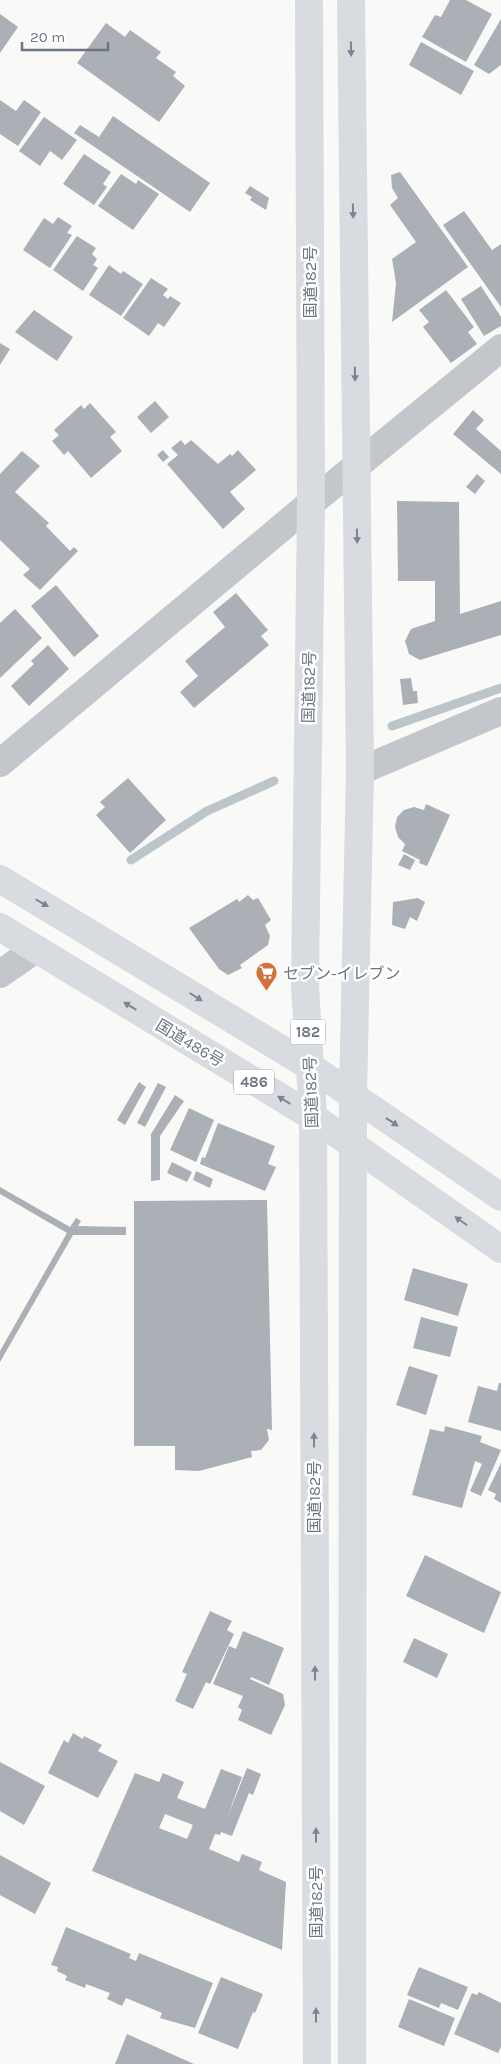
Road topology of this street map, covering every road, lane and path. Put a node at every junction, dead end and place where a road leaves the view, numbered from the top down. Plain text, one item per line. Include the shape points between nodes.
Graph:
1 (309, 0) edge
2 (351, 0) edge
3 (501, 348) edge
4 (356, 467) junction
5 (311, 503) junction
6 (501, 711) edge
7 (0, 763) edge
8 (360, 771) junction
9 (0, 879) edge
10 (0, 927) edge
11 (36, 949) junction
12 (0, 974) edge
13 (311, 1067) junction
14 (353, 1095) junction
15 (313, 1117) junction
16 (353, 1145) junction
17 (501, 1197) edge
18 (501, 1249) edge
19 (317, 2064) edge
20 (352, 2064) edge

1 - 5 highway, 国道182号 / 182
2 -> 4 highway
3 - 4 street
4 - 5 street
4 -> 8 highway
5 - 7 street
5 - 13 highway, 国道182号 / 182 via 305,986
6 - 8 street
8 - 14 highway
9 -> 13 highway, 486
10 - 11 highway, 国道486号 / 486
11 - 12 street
15 -> 11 highway, 国道486号 / 486
13 - 14 highway, 486
13 - 15 highway, 国道182号 / 182
14 - 16 highway
14 -> 17 highway, 486
15 - 16 highway, 国道486号 / 486
19 -> 15 highway, 国道182号 / 182
18 -> 16 highway, 国道486号 / 486
16 - 20 highway

